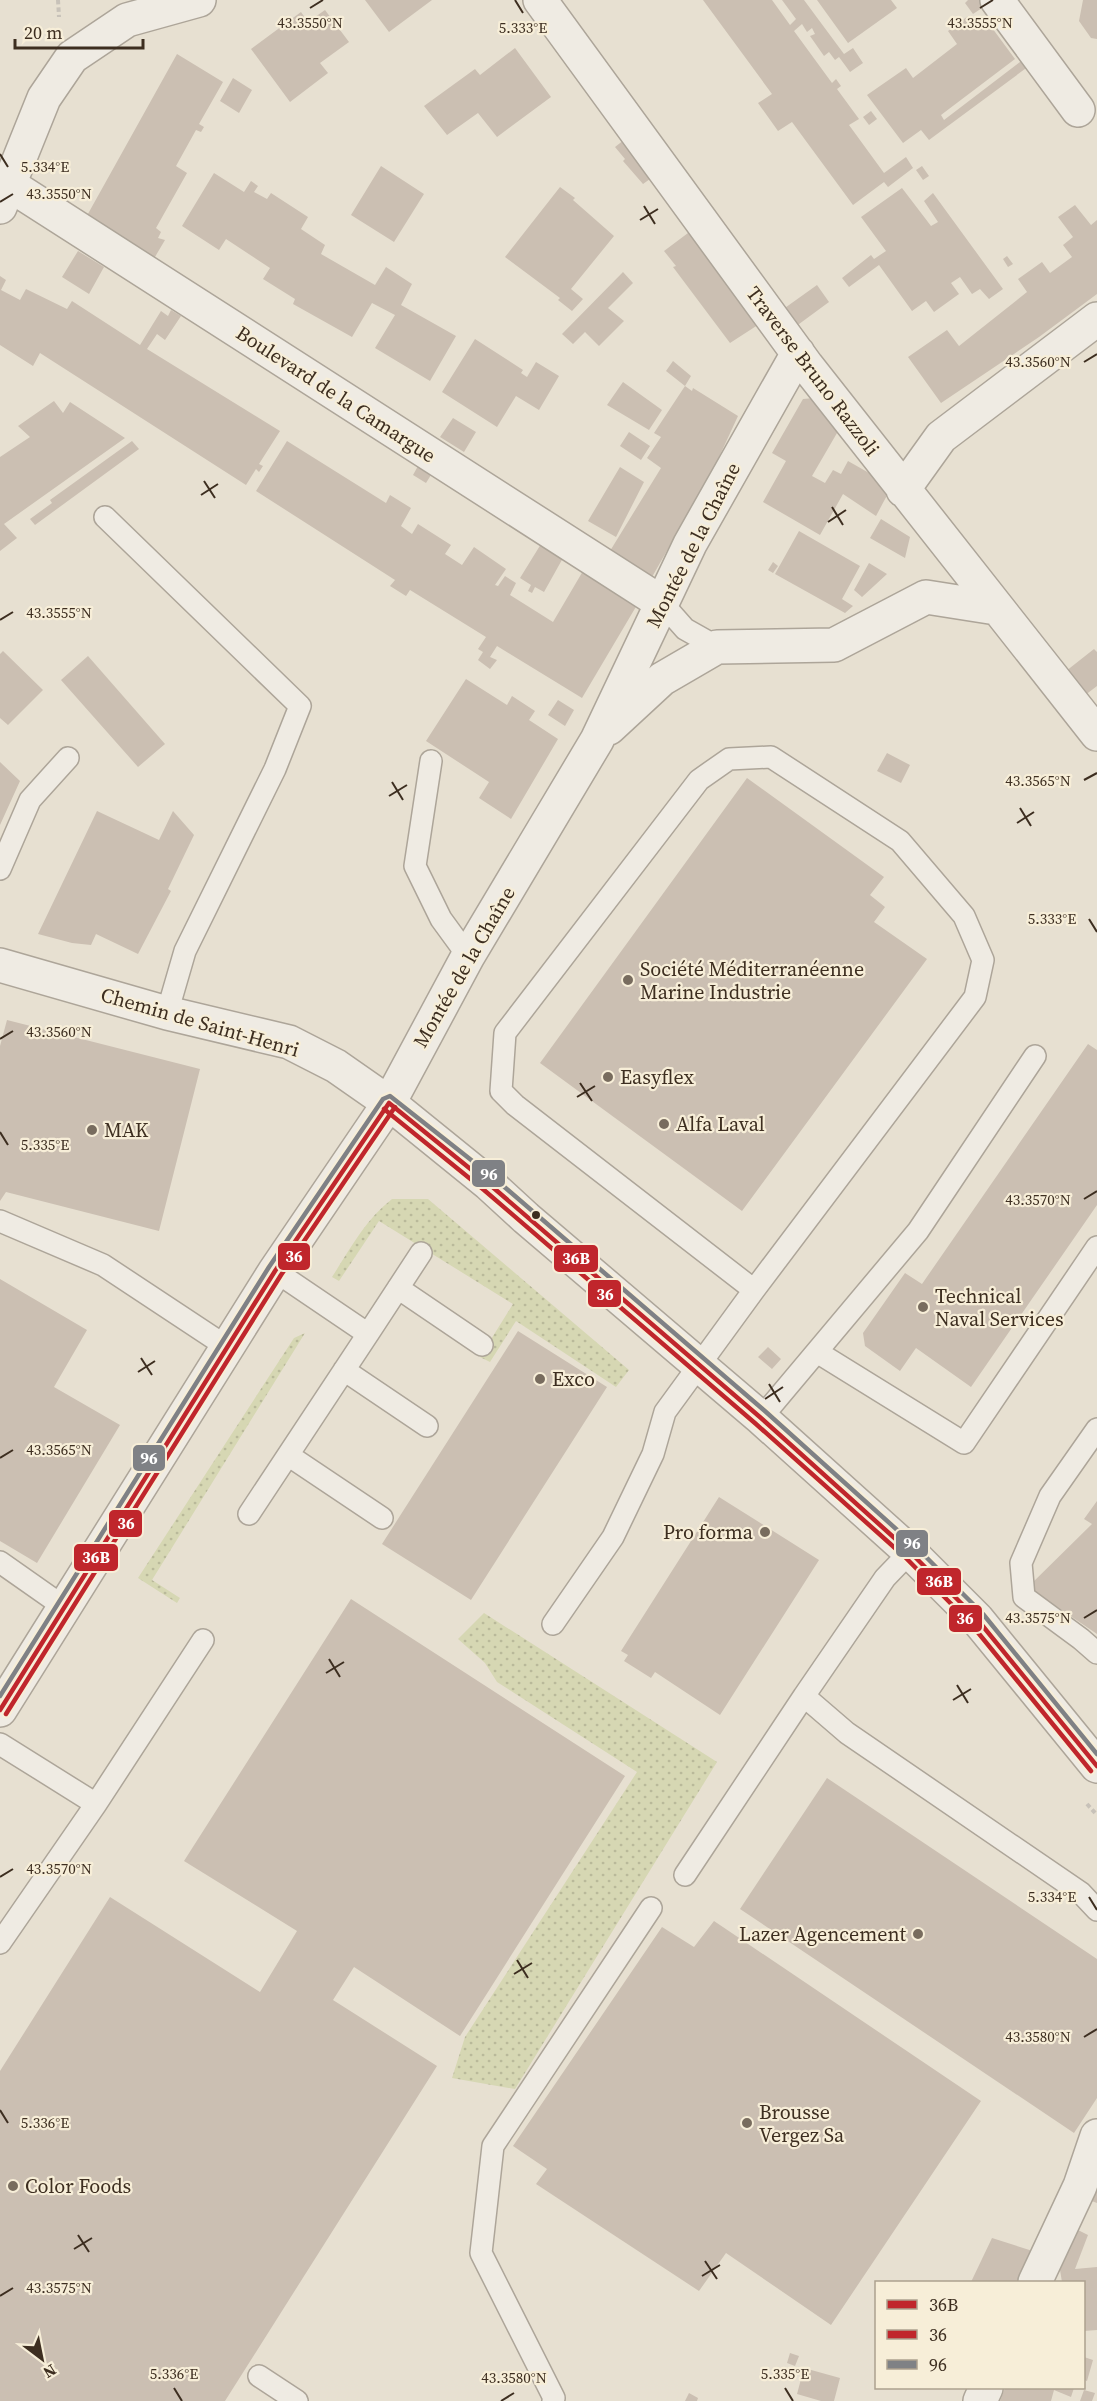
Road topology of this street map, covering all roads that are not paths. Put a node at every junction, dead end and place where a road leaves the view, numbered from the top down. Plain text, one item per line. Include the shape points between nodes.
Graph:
1 (199, 0) edge
2 (540, 0) edge
3 (997, 0) edge
4 (1078, 110) dead end
5 (5, 196) edge
6 (1097, 319) edge
7 (798, 353) junction
8 (903, 490) junction
9 (105, 517) dead end
10 (662, 603) junction
11 (996, 608) junction
12 (717, 647) junction
13 (1097, 734) edge
14 (597, 740) junction
15 (68, 758) dead end
16 (430, 761) dead end
17 (0, 869) edge
18 (468, 956) junction
19 (0, 965) edge
20 (167, 1013) junction
21 (1035, 1056) dead end
22 (389, 1103) junction
23 (0, 1221) edge
24 (1097, 1247) edge
25 (421, 1253) dead end
26 (274, 1271) junction
27 (398, 1288) junction
28 (754, 1290) junction
29 (368, 1334) junction
30 (482, 1345) dead end
31 (227, 1347) junction
32 (817, 1352) junction
33 (699, 1365) junction
34 (344, 1370) junction
35 (761, 1418) junction
36 (427, 1426) dead end
37 (1097, 1429) edge
38 (288, 1455) junction
39 (249, 1514) dead end
40 (382, 1518) dead end
41 (910, 1552) junction
42 (0, 1562) edge
43 (64, 1607) junction
44 (553, 1624) dead end
45 (203, 1640) dead end
46 (1097, 1653) edge
47 (804, 1696) junction
48 (0, 1710) edge
49 (0, 1743) edge
50 (1097, 1766) edge
51 (96, 1804) junction
52 (685, 1875) dead end
53 (651, 1908) dead end
54 (1097, 1910) edge
55 (0, 1943) edge
56 (1097, 2136) edge
57 (1036, 2281) edge
58 (259, 2376) dead end
59 (297, 2401) edge
60 (553, 2401) edge

1 - 5 street via 127,20 72,57 44,98
2 - 7 street, Traverse Bruno Razzoli
3 - 4 street
5 - 10 street, Boulevard de la Camargue
6 - 8 street via 941,437
7 - 8 street, Traverse Bruno Razzoli
7 - 10 street, Montée de la Chaîne via 690,544
8 - 11 street, Traverse Bruno Razzoli
9 - 20 lane via 300,706 275,769 185,951
10 - 12 lane via 685,629
10 - 14 street, Montée de la Chaîne
11 - 12 street, Montée de la Chaîne via 926,597 834,645
11 - 13 street, Traverse Bruno Razzoli
12 - 14 street, Montée de la Chaîne via 662,679
14 - 18 street, Montée de la Chaîne
15 - 17 lane via 30,800
16 - 18 lane via 415,866 441,919
18 - 22 street, Montée de la Chaîne
19 - 20 street, Chemin de Saint-Henri
20 - 22 street, Chemin de Saint-Henri via 289,1042 336,1066
21 - 32 lane via 918,1230
22 - 26 street, Montée de la Chaîne
22 - 33 street, Chemin de Saint-Henri
23 - 31 lane via 103,1265
24 - 32 lane via 964,1443
25 - 27 lane
26 - 29 lane
26 - 31 street, Montée de la Chaîne
27 - 29 lane
27 - 30 lane
28 - 28 lane via 975,997 983,960 964,916 900,841 771,757 729,759 699,780 505,1033 501,1091
28 - 33 lane
29 - 34 lane
31 - 43 street, Montée de la Chaîne
32 - 35 lane
33 - 35 street, Chemin de Saint-Henri
33 - 44 lane via 665,1413 653,1454 613,1537
34 - 36 lane
34 - 38 lane
35 - 41 street, Chemin de Saint-Henri
37 - 46 lane via 1050,1496 1021,1563 1024,1597
38 - 39 lane
38 - 40 lane
41 - 47 lane via 885,1578
41 - 50 street, Chemin de Saint-Henri via 976,1619
42 - 43 lane
43 - 48 street, Montée de la Chaîne
45 - 51 lane
47 - 52 lane
47 - 54 lane via 847,1733 1081,1893
49 - 51 lane
51 - 55 lane
53 - 60 lane via 493,2146 481,2253
56 - 57 street via 1080,2186
58 - 59 lane

